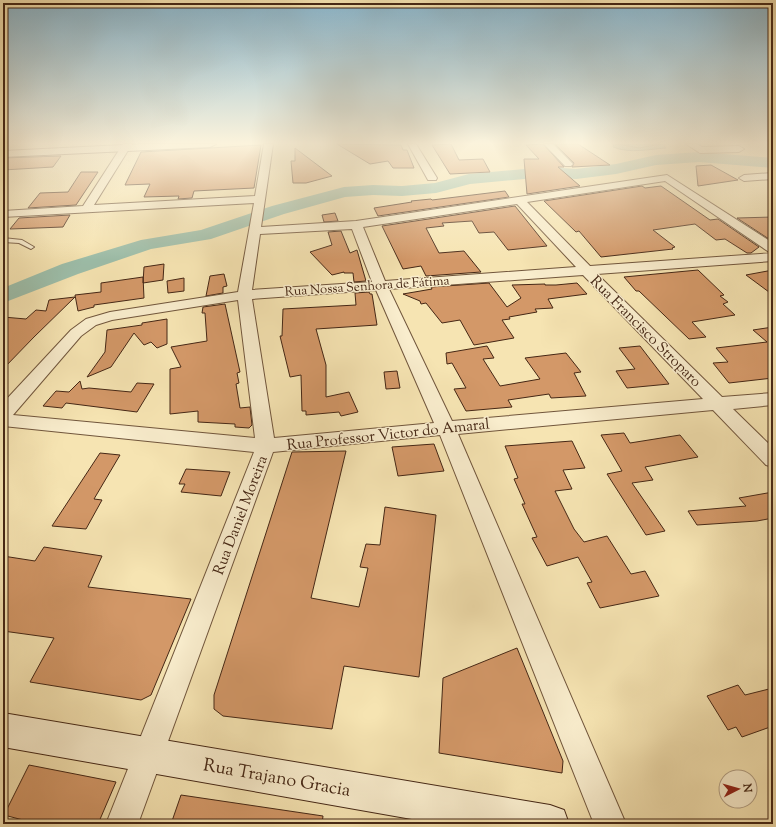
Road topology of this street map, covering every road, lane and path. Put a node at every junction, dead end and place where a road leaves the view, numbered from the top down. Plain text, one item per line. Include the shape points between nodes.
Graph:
1 (103, 183) edge
2 (263, 183) edge
3 (638, 183) edge
4 (674, 183) edge
5 (261, 199) junction
6 (520, 201) junction
7 (86, 210) junction
8 (3, 214) edge
9 (356, 225) junction
10 (256, 231) junction
11 (3, 240) edge
12 (31, 247) dead end
13 (773, 249) edge
14 (773, 257) edge
15 (585, 269) junction
16 (380, 284) junction
17 (244, 295) junction
18 (773, 399) edge
19 (720, 404) junction
20 (3, 414) edge
21 (3, 420) edge
22 (446, 428) junction
23 (266, 446) junction
24 (773, 460) edge
25 (3, 730) edge
26 (150, 754) junction
27 (122, 824) edge
28 (550, 824) edge
29 (610, 824) edge

1 - 7 street
2 - 5 street, Rua Daniel Moreira
3 - 6 street
4 - 13 street
5 - 7 street
5 - 10 street, Rua Daniel Moreira
6 - 9 street
6 - 15 street, Rua Francisco Stroparo
7 - 8 street
9 - 10 street
9 - 16 street
10 - 17 street, Rua Daniel Moreira
11 - 12 lane via 20,241
14 - 15 street, Rua Nossa Senhora de Fátima
15 - 16 street, Rua Nossa Senhora de Fátima
15 - 19 street, Rua Francisco Stroparo
16 - 17 street, Rua Nossa Senhora de Fátima
16 - 22 street
17 - 20 street, Rua Nossa Senhora de Fátima via 110,316 91,322 76,332
17 - 23 street, Rua Daniel Moreira
18 - 19 street, Rua Professor Victor do Amaral
19 - 22 street, Rua Professor Victor do Amaral
19 - 24 street, Rua Francisco Stroparo
21 - 23 street, Rua Professor Victor do Amaral
22 - 23 street, Rua Professor Victor do Amaral
22 - 29 street
23 - 26 street, Rua Daniel Moreira
25 - 26 main road, Rua Trajano Gracia
26 - 27 street, Rua Daniel Moreira
26 - 28 main road, Rua Trajano Gracia

